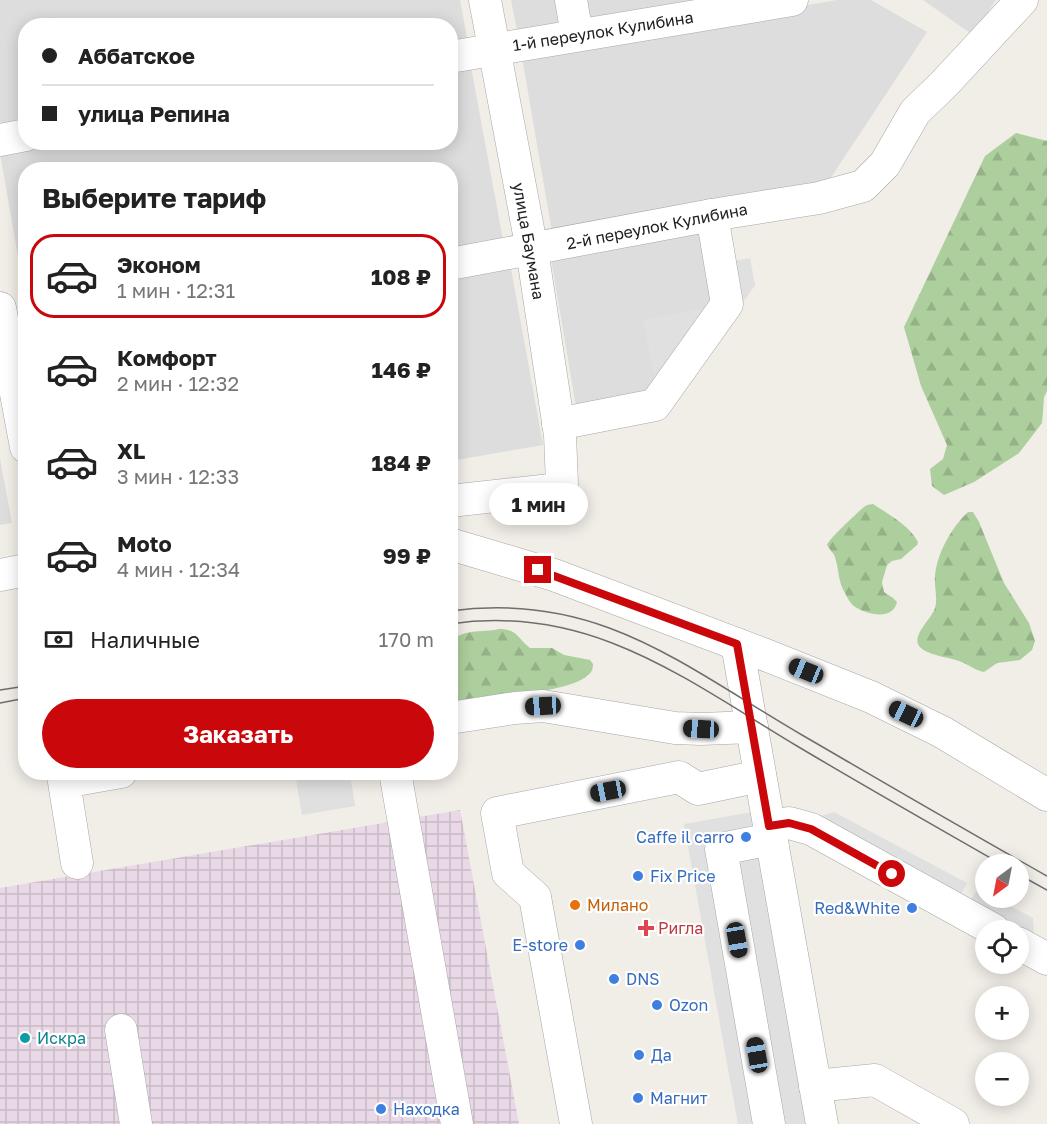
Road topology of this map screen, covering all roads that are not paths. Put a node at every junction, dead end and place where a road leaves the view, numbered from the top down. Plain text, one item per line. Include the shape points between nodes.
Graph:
1 (485, 0) edge
2 (571, 0) edge
3 (792, 0) edge
4 (1022, 0) edge
5 (577, 35) junction
6 (495, 49) junction
7 (458, 56) edge
8 (18, 137) edge
9 (0, 140) edge
10 (711, 215) junction
11 (532, 250) junction
12 (458, 263) edge
13 (0, 308) edge
14 (10, 339) edge
15 (18, 393) edge
16 (558, 424) junction
17 (458, 500) edge
18 (458, 546) edge
19 (18, 571) edge
20 (0, 574) edge
21 (737, 644) junction
22 (458, 717) edge
23 (752, 727) junction
24 (760, 776) junction
25 (75, 780) edge
26 (396, 780) edge
27 (1047, 795) edge
28 (770, 833) junction
29 (77, 863) dead end
30 (976, 920) edge
31 (1029, 949) edge
32 (1047, 959) edge
33 (121, 1030) dead end
34 (815, 1086) junction
35 (136, 1124) edge
36 (457, 1124) edge
37 (576, 1124) edge
38 (769, 1124) edge
39 (822, 1124) edge
40 (953, 1124) edge

1 - 6 street, улица Баумана
2 - 5 street
3 - 5 street, 1-й переулок Кулибина
4 - 10 street, 2-й переулок Кулибина via 915,111 885,164 863,186 819,198
5 - 6 street, 1-й переулок Кулибина
6 - 7 street, 1-й переулок Кулибина
6 - 11 street, улица Баумана
8 - 9 street
10 - 11 street, 2-й переулок Кулибина
10 - 16 street via 728,304 655,405
11 - 12 street, 2-й переулок Кулибина
11 - 16 street, улица Баумана
13 - 14 street
14 - 15 street
16 - 17 street, улица Баумана via 562,484 552,490
18 - 21 street via 554,575
19 - 20 street
21 - 23 street
21 - 27 street via 906,714
22 - 23 street via 543,706 675,728
23 - 24 street
24 - 28 street
24 - 37 street via 698,789 679,777 496,813 508,873 535,897
25 - 29 street via 64,782
26 - 36 street
28 - 30 street via 789,823 811,829
28 - 34 street
28 - 38 street via 721,849
31 - 32 street
33 - 35 street
34 - 39 street
34 - 40 street via 875,1080

